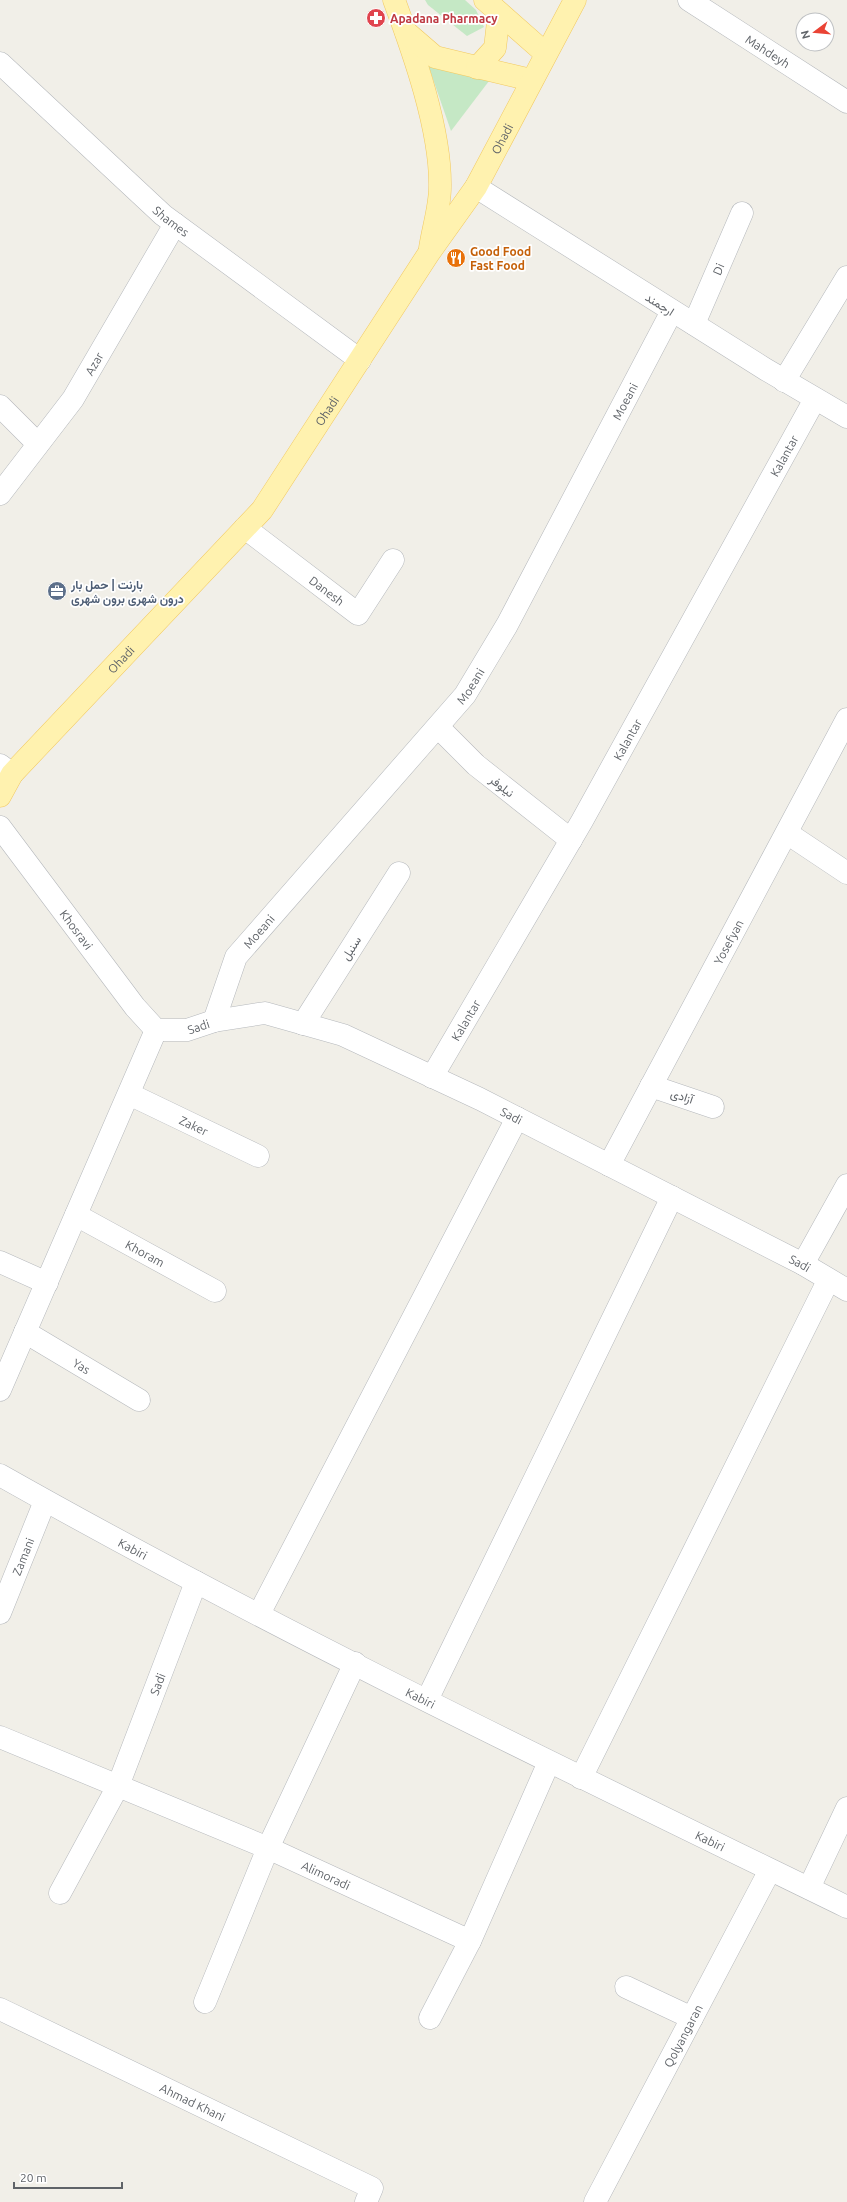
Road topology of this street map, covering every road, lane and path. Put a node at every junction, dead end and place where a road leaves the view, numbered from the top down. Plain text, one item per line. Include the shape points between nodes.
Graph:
1 (394, 0) edge
2 (575, 0) edge
3 (689, 0) edge
4 (492, 6) edge
5 (406, 32) junction
6 (545, 53) junction
7 (0, 62) edge
8 (478, 68) junction
9 (531, 80) junction
10 (847, 102) edge
11 (476, 187) junction
12 (742, 213) dead end
13 (175, 224) junction
14 (429, 253) junction
15 (847, 277) edge
16 (672, 311) junction
17 (694, 324) junction
18 (360, 360) junction
19 (784, 381) junction
20 (815, 399) junction
21 (0, 406) edge
22 (847, 417) edge
23 (38, 444) junction
24 (0, 494) edge
25 (245, 528) junction
26 (393, 560) dead end
27 (847, 719) edge
28 (438, 727) junction
29 (841, 746) edge
30 (6, 769) edge
31 (0, 796) edge
32 (0, 828) edge
33 (787, 833) junction
34 (571, 840) junction
35 (399, 873) dead end
36 (847, 873) edge
37 (214, 1021) junction
38 (303, 1024) junction
39 (156, 1030) junction
40 (432, 1077) junction
41 (651, 1086) junction
42 (128, 1094) junction
43 (713, 1107) dead end
44 (517, 1118) junction
45 (258, 1156) dead end
46 (609, 1165) junction
47 (847, 1185) edge
48 (672, 1197) junction
49 (76, 1215) junction
50 (0, 1262) edge
51 (803, 1264) junction
52 (47, 1283) junction
53 (838, 1286) edge
54 (215, 1291) dead end
55 (25, 1332) junction
56 (0, 1390) edge
57 (139, 1400) dead end
58 (0, 1475) edge
59 (45, 1501) junction
60 (196, 1582) junction
61 (0, 1613) edge
62 (259, 1614) junction
63 (355, 1663) junction
64 (427, 1700) junction
65 (0, 1736) edge
66 (549, 1762) junction
67 (581, 1778) junction
68 (118, 1786) junction
69 (847, 1808) edge
70 (268, 1848) junction
71 (770, 1870) junction
72 (809, 1888) junction
73 (60, 1893) dead end
74 (847, 1907) edge
75 (470, 1941) junction
76 (626, 1987) dead end
77 (205, 2002) dead end
78 (0, 2009) edge
79 (430, 2018) dead end
80 (692, 2018) junction
81 (366, 2202) edge
82 (595, 2202) edge

1 - 5 main road
2 - 6 main road, Ohadi
3 - 10 street, Mahdeyh
4 - 6 main road
4 - 8 main road via 495,48
5 - 8 main road via 435,57
5 - 14 main road via 434,128 440,188
6 - 9 main road, Ohadi
7 - 13 street, Shames
8 - 9 main road
9 - 11 main road, Ohadi
11 - 14 main road, Ohadi
11 - 16 street, ارجمند
12 - 17 street, Di
13 - 18 street, Shames
13 - 23 street, Azar via 73,399
14 - 18 main road, Ohadi
15 - 19 street
16 - 17 street, ارجمند
16 - 28 street, Moeani via 507,625 465,695
17 - 19 street, ارجمند
18 - 25 main road, Ohadi via 262,510
19 - 20 street, ارجمند
20 - 22 street, ارجمند
20 - 34 street, Kalantar
21 - 23 street
23 - 24 street, Azar
25 - 26 street, Danesh via 358,614
25 - 30 main road, Ohadi
27 - 29 street, Yosefyan
28 - 34 street, نیلوفر via 476,765
28 - 37 street, Moeani via 236,957
29 - 33 street, Yosefyan
30 - 31 main road, Ohadi
32 - 39 street, Khosravi via 135,1007
33 - 36 street
33 - 41 street, Yosefyan
34 - 40 street, Kalantar
35 - 38 street, سنبل
37 - 38 street, Sadi via 265,1013
37 - 39 street, Sadi via 187,1030
38 - 40 street, Sadi via 343,1035
39 - 42 street
40 - 44 street, Sadi
41 - 43 street, آزادی
41 - 46 street, Yosefyan
42 - 45 street, Zaker
42 - 49 street
44 - 46 street, Sadi
44 - 62 street
46 - 48 street, Sadi
47 - 51 street
48 - 51 street, Sadi
48 - 64 street
49 - 52 street
49 - 54 street, Khoram
50 - 52 street
51 - 53 street, Sadi
52 - 55 street
53 - 67 street
55 - 56 street
55 - 57 street, Yas
58 - 59 street, Kabiri
59 - 60 street, Kabiri
59 - 61 street, Zamani
60 - 62 street, Kabiri
60 - 68 street, Sadi
62 - 63 street, Kabiri
63 - 64 street, Kabiri
63 - 70 street
64 - 66 street, Kabiri
65 - 68 street, Alimoradi
66 - 67 street, Kabiri
66 - 75 street
67 - 71 street, Kabiri
68 - 70 street, Alimoradi
68 - 73 street, Sadi
69 - 72 street
70 - 75 street, Alimoradi
70 - 77 street
71 - 72 street, Kabiri
71 - 80 street, Qolyangaran
72 - 74 street, Kabiri
75 - 79 street
76 - 80 street
78 - 81 street, Ahmad Khani via 372,2188
80 - 82 street, Qolyangaran

